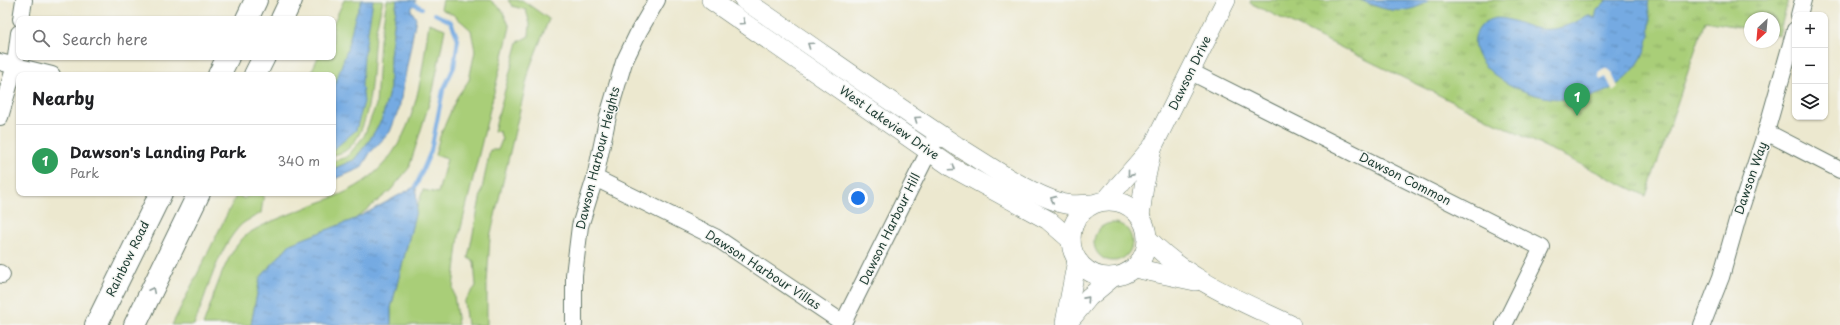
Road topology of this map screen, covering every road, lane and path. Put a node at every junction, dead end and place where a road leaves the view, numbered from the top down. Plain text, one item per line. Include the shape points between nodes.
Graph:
1 (24, 0) edge
2 (256, 0) edge
3 (291, 0) edge
4 (657, 0) edge
5 (711, 0) edge
6 (744, 0) edge
7 (1226, 0) edge
8 (1803, 0) edge
9 (1800, 12) edge
10 (21, 16) edge
11 (248, 16) edge
12 (283, 16) edge
13 (1792, 41) edge
14 (16, 42) edge
15 (226, 60) edge
16 (262, 60) edge
17 (8, 64) edge
18 (40, 72) edge
19 (220, 72) edge
20 (256, 72) edge
21 (1191, 72) junction
22 (0, 117) edge
23 (1766, 132) junction
24 (939, 134) junction
25 (1153, 146) junction
26 (929, 151) junction
27 (1840, 170) edge
28 (595, 178) junction
29 (160, 196) edge
30 (197, 196) edge
31 (1098, 202) junction
32 (1140, 216) junction
33 (1148, 239) junction
34 (1071, 240) junction
35 (1077, 260) junction
36 (1134, 268) junction
37 (1113, 277) junction
38 (1202, 282) junction
39 (843, 324) edge
40 (1287, 324) edge
41 (96, 325) edge
42 (135, 325) edge
43 (574, 325) edge
44 (1065, 325) edge
45 (1504, 325) edge
46 (1702, 325) edge

1 - 10 street
2 - 11 main road
3 - 12 main road
4 - 28 street, Dawson Harbour Heights via 639,31 620,75
5 -> 26 street, West Lakeview Drive
24 -> 6 street, West Lakeview Drive
7 - 21 street, Dawson Drive
8 - 9 street
13 - 23 street, Dawson Way
14 - 17 street
15 - 19 main road
16 - 20 main road
17 - 18 street
17 - 22 street
21 - 25 street, Dawson Drive
21 - 45 street, Dawson Common via 1542,248
23 - 27 street
23 - 46 street, Dawson Way via 1721,277
24 - 26 street, Dawson Harbour Hill
31 -> 24 street, West Lakeview Drive via 1073,206 1052,199 990,166
25 -> 31 street, Dawson Drive
25 - 32 street, Dawson Drive
26 -> 34 street, West Lakeview Drive via 978,183 1048,220
26 - 39 street, Dawson Harbour Hill
28 - 39 street, Dawson Harbour Villas via 715,237
28 - 43 street, Dawson Harbour Heights via 580,226 574,274
29 - 41 main road, Rainbow Road
42 -> 30 main road
31 - 32 street via 1124,203
31 - 34 street via 1082,211 1076,219
32 - 33 street via 1146,227
33 - 36 street via 1142,260
33 - 38 street via 1158,250
34 - 35 street
35 - 37 street via 1092,273 1102,277
35 - 44 street
36 - 37 street
36 - 38 street
44 -> 37 street via 1089,297
38 - 40 street

